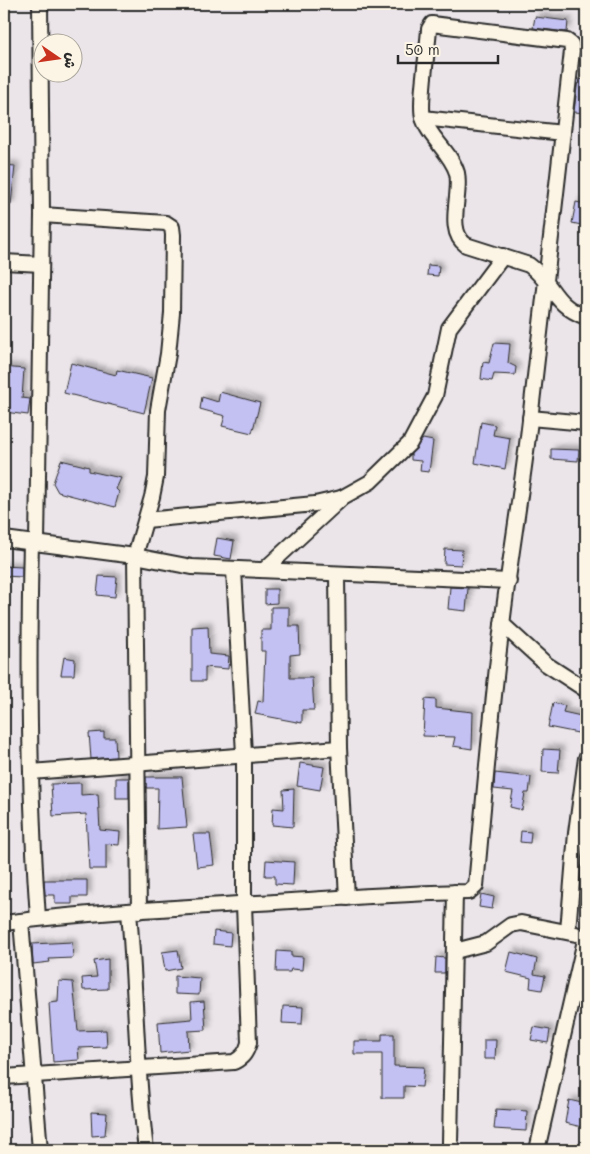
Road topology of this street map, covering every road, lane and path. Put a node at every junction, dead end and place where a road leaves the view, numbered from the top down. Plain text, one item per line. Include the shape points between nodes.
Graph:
1 (40, 4) edge
2 (423, 118) junction
3 (563, 134) junction
4 (42, 215) junction
5 (503, 256) junction
6 (4, 262) edge
7 (41, 264) junction
8 (546, 284) junction
9 (586, 317) edge
10 (530, 418) junction
11 (586, 423) edge
12 (343, 497) junction
13 (146, 520) junction
14 (4, 539) edge
15 (34, 542) junction
16 (135, 556) junction
17 (234, 570) junction
18 (264, 570) junction
19 (337, 575) junction
20 (509, 581) junction
21 (502, 624) junction
22 (586, 690) edge
23 (339, 748) junction
24 (244, 754) junction
25 (586, 758) edge
26 (136, 764) junction
27 (30, 772) junction
28 (454, 892) junction
29 (347, 898) junction
30 (244, 904) junction
31 (134, 911) junction
32 (38, 918) junction
33 (21, 921) junction
34 (4, 923) edge
35 (568, 931) junction
36 (586, 936) edge
37 (455, 952) junction
38 (138, 1067) junction
39 (35, 1075) junction
40 (4, 1077) edge
41 (40, 1150) edge
42 (146, 1150) edge
43 (454, 1150) edge
44 (537, 1150) edge

1 - 4 street
2 - 3 street
2 - 3 street via 429,29 432,24 437,24 571,44
2 - 5 street via 457,174 456,232 459,241
3 - 8 street
4 - 7 street
4 - 13 street via 166,222 172,227 172,313 156,427 156,477
5 - 8 street via 528,266
5 - 12 street via 449,328 433,401 410,443 370,482
6 - 7 street
7 - 15 street
8 - 9 street via 564,306
8 - 10 street
10 - 11 street
10 - 20 street
12 - 13 street via 315,504
12 - 18 street
13 - 16 street
14 - 15 street
15 - 16 street
15 - 27 street
16 - 17 street via 192,567
16 - 26 street
17 - 18 street
17 - 24 street
18 - 19 street
19 - 20 street
19 - 23 street
20 - 21 street
21 - 22 street via 546,664
21 - 28 street via 476,886 469,892
23 - 24 street
23 - 29 street
24 - 26 street
24 - 30 street
25 - 35 street
26 - 27 street
26 - 31 street
27 - 32 street
28 - 29 street
28 - 37 street
29 - 30 street
30 - 31 street
30 - 38 street via 249,1043 246,1052 234,1062
31 - 32 street
31 - 38 street
32 - 33 street
33 - 34 street
33 - 39 street
35 - 36 street
35 - 37 street via 521,923 511,926 486,944
36 - 44 street
37 - 43 street via 450,1143
38 - 39 street
38 - 42 street
39 - 40 street
39 - 41 street

